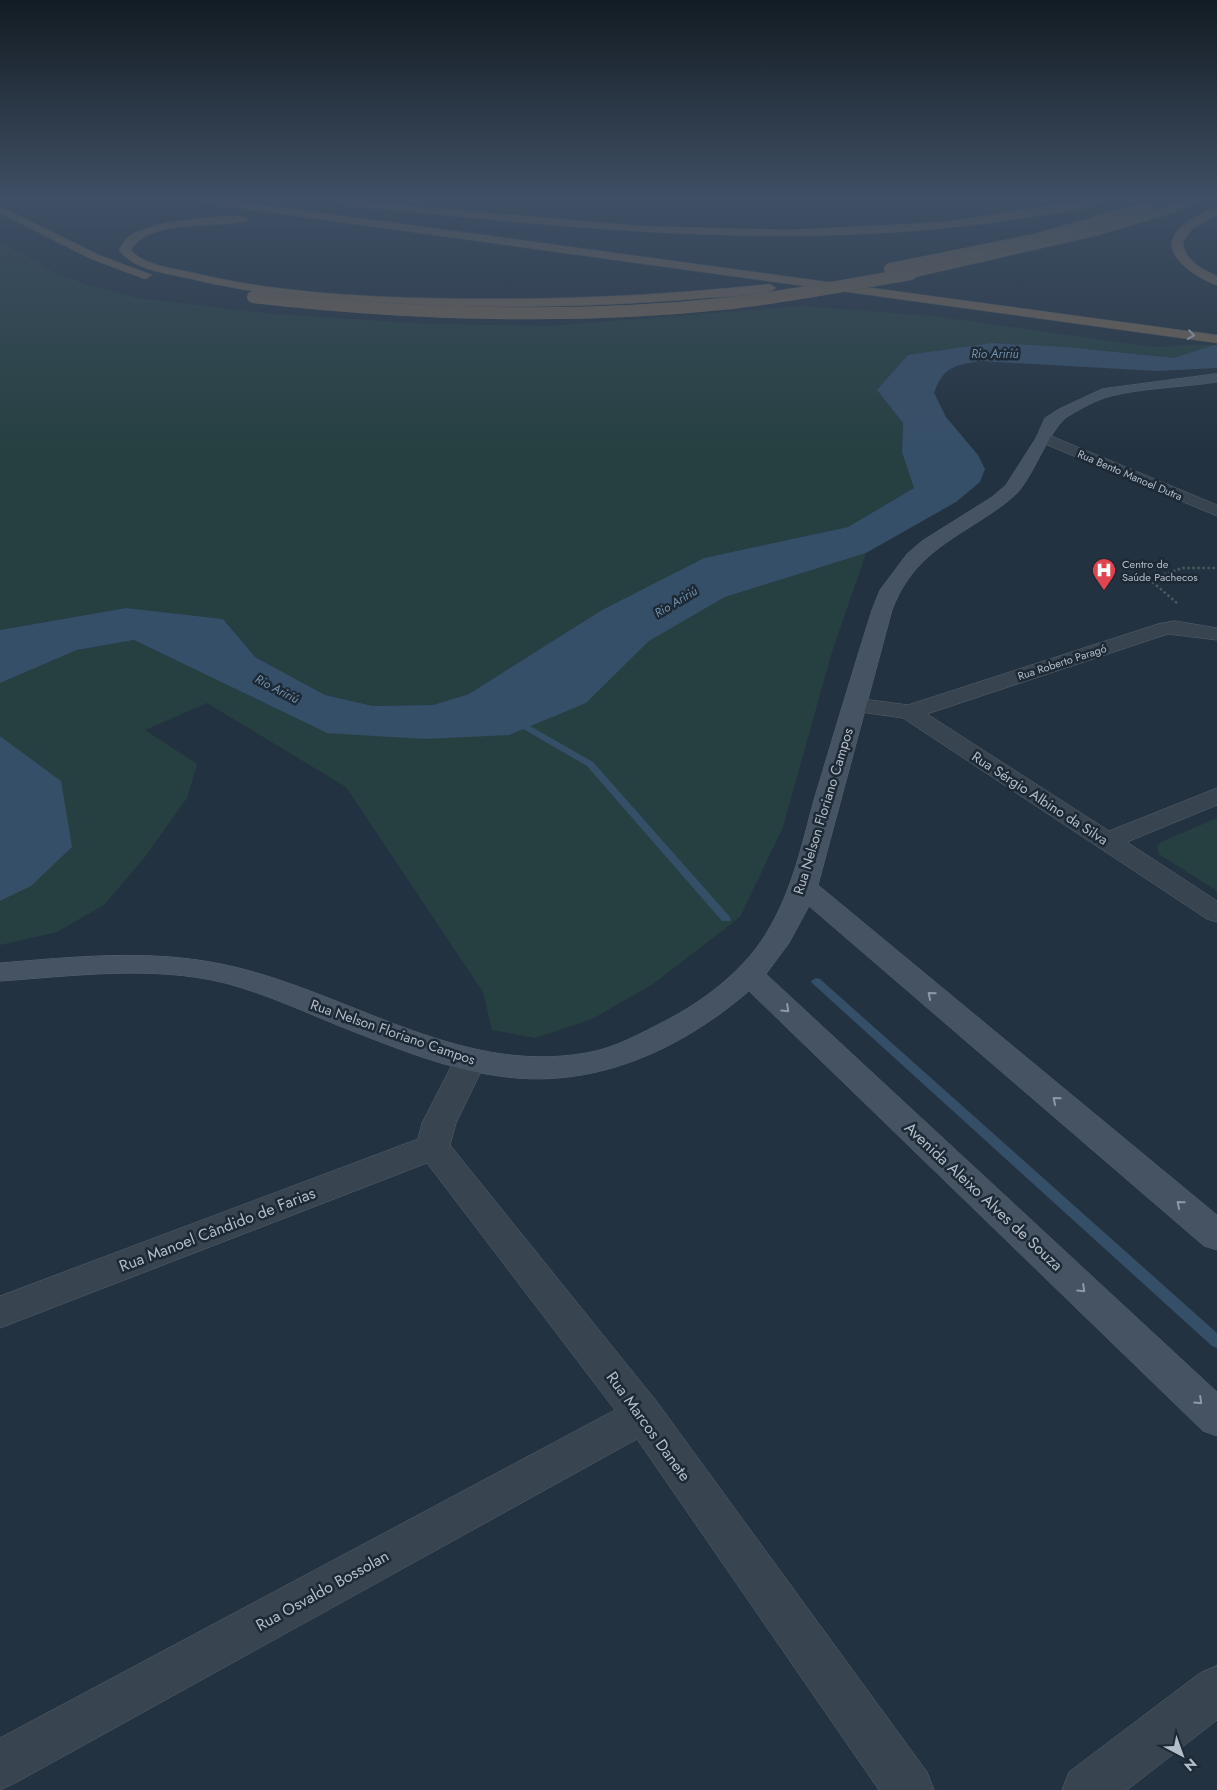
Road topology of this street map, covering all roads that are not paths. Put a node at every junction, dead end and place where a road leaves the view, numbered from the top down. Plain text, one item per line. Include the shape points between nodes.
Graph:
1 (180, 284) edge
2 (236, 284) edge
3 (798, 284) edge
4 (811, 284) edge
5 (858, 284) edge
6 (912, 284) edge
7 (923, 285) dead end
8 (1217, 339) edge
9 (1217, 378) edge
10 (1044, 438) junction
11 (1217, 511) edge
12 (1217, 634) edge
13 (855, 705) junction
14 (909, 712) junction
15 (1217, 796) edge
16 (1107, 841) junction
17 (804, 886) junction
18 (1217, 913) edge
19 (0, 972) edge
20 (750, 975) junction
21 (470, 1061) junction
22 (433, 1147) junction
23 (1217, 1236) edge
24 (0, 1312) edge
25 (643, 1415) junction
26 (1217, 1418) edge
27 (1217, 1690) edge
28 (0, 1765) edge
29 (909, 1790) edge
30 (1087, 1790) edge

1 - 5 highway, bridge via 253,297 357,308 485,313 600,312 718,304
2 - 3 highway, bridge via 287,292 382,300 555,303 701,296
4 -> 8 highway
6 - 7 highway
9 - 10 main road, Rua Nelson Floriano Campos via 1120,390 1094,397 1051,421
10 - 11 street, Rua Bento Manoel Dutra
10 - 13 main road, Rua Nelson Floriano Campos via 1012,488 929,545 901,572 882,610
12 - 14 street, Rua Roberto Paragó via 1189,628 1165,628
13 - 14 street, Rua Sérgio Albino da Silva
13 - 17 main road, Rua Nelson Floriano Campos
14 - 16 street, Rua Sérgio Albino da Silva
15 - 16 street
16 - 18 street, Rua Sérgio Albino da Silva
17 - 20 main road, Rua Nelson Floriano Campos via 782,931
23 -> 17 main road
19 - 21 main road, Rua Nelson Floriano Campos via 117,965 169,966 224,974
20 - 21 main road, Rua Nelson Floriano Campos via 663,1038 617,1058 547,1070 521,1070
20 -> 26 main road, Avenida Aleixo Alves de Souza
21 - 22 street via 440,1123
22 - 24 street, Rua Manoel Cândido de Farias
22 - 25 street, Rua Marcos Danete
25 - 28 street, Rua Osvaldo Bossolan
25 - 29 street, Rua Marcos Danete
27 - 30 street

